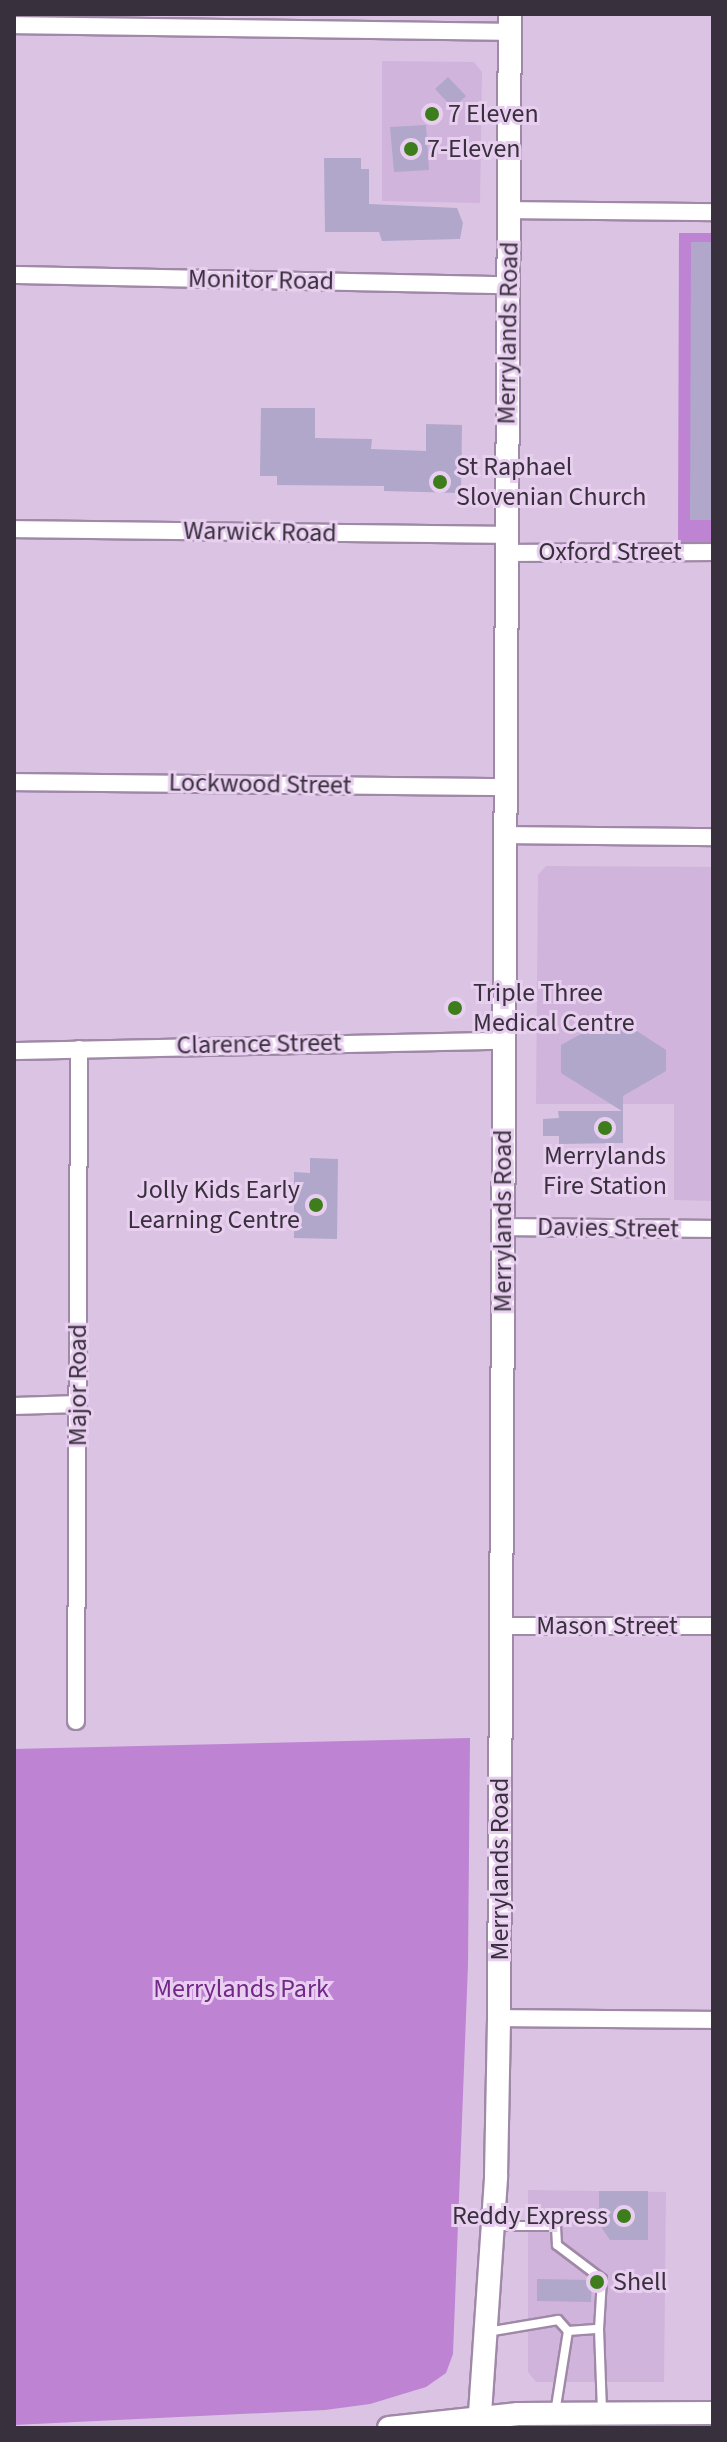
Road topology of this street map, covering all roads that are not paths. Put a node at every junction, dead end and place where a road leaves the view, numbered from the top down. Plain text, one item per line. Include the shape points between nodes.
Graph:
1 (510, 23) edge
2 (14, 25) edge
3 (509, 210) junction
4 (713, 212) edge
5 (14, 275) edge
6 (509, 285) junction
7 (14, 529) edge
8 (507, 544) junction
9 (713, 552) edge
10 (14, 782) edge
11 (506, 787) junction
12 (506, 835) junction
13 (713, 837) edge
14 (504, 1041) junction
15 (79, 1049) junction
16 (14, 1051) edge
17 (503, 1227) junction
18 (713, 1229) edge
19 (78, 1404) junction
20 (14, 1406) edge
21 (501, 1626) junction
22 (713, 1626) edge
23 (76, 1721) dead end
24 (499, 2018) junction
25 (713, 2020) edge
26 (493, 2226) junction
27 (599, 2329) junction
28 (568, 2331) junction
29 (487, 2332) junction
30 (602, 2413) junction
31 (713, 2413) edge
32 (555, 2414) junction
33 (480, 2423) edge
34 (389, 2428) edge

1 - 2 street
1 - 3 main road, Merrylands Road
3 - 4 street
3 - 6 main road, Merrylands Road
5 - 6 street, Monitor Road
6 - 8 main road, Merrylands Road
7 - 8 street, Warwick Road
8 - 9 street, Oxford Street
8 - 11 main road, Merrylands Road
10 - 11 street, Lockwood Street
11 - 12 main road, Merrylands Road
12 - 13 street
12 - 14 main road, Merrylands Road
14 - 15 street, Clarence Street
14 - 17 main road, Merrylands Road
15 - 16 street, Clarence Street
15 - 19 street, Major Road
17 - 18 street, Davies Street
17 - 21 main road, Merrylands Road
19 - 20 street
19 - 23 street, Major Road
21 - 22 street, Mason Street
21 - 24 main road, Merrylands Road
24 - 25 street
24 - 26 main road, Merrylands Road
26 - 27 lane via 556,2226 557,2245 602,2279
26 - 29 main road, Merrylands Road
27 - 28 lane
27 - 30 lane
28 - 29 lane via 558,2320
28 - 32 lane
29 - 33 main road, Merrylands Road
30 - 31 main road
30 - 32 main road
32 - 33 main road
33 - 34 main road

